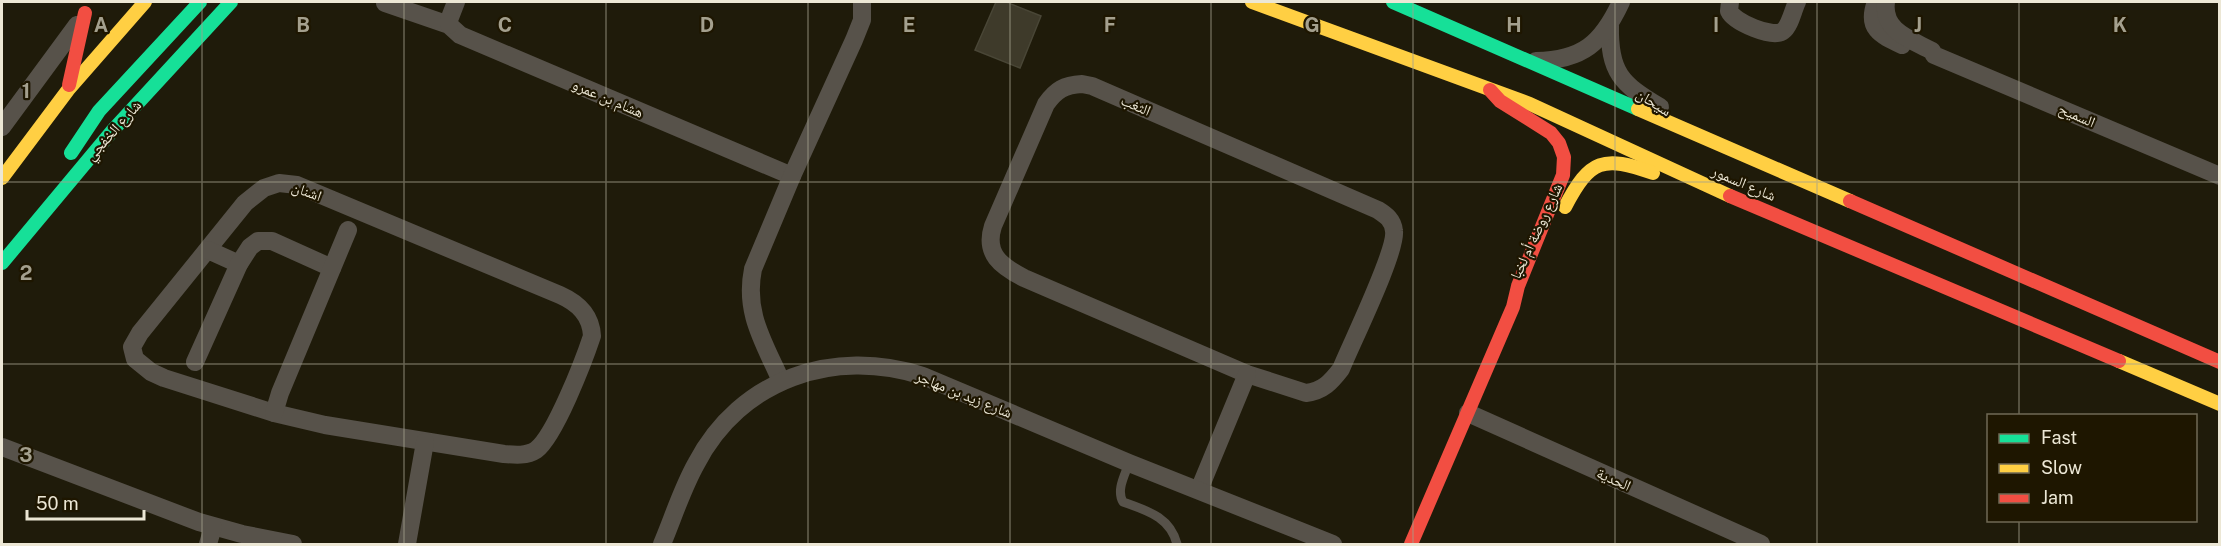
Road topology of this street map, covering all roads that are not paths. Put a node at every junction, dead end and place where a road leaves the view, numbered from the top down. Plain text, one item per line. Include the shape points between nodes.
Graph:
1 (145, 2) edge
2 (200, 2) edge
3 (231, 2) edge
4 (456, 2) edge
5 (862, 2) edge
6 (1252, 2) edge
7 (1393, 2) edge
8 (1621, 2) edge
9 (1730, 2) edge
10 (1797, 2) edge
11 (1876, 2) edge
12 (1886, 2) edge
13 (385, 3) edge
14 (90, 7) edge
15 (449, 26) junction
16 (1610, 26) junction
17 (1934, 55) junction
18 (1534, 61) junction
19 (1489, 88) junction
20 (68, 90) junction
21 (2, 127) edge
22 (1737, 151) junction
23 (792, 176) junction
24 (2220, 176) edge
25 (2, 178) edge
26 (1693, 180) junction
27 (54, 196) junction
28 (348, 230) dead end
29 (208, 250) junction
30 (2, 263) edge
31 (239, 264) junction
32 (332, 268) junction
33 (1513, 307) junction
34 (195, 362) dead end
35 (2220, 362) edge
36 (1247, 374) junction
37 (781, 381) junction
38 (2220, 404) edge
39 (1468, 412) junction
40 (274, 413) junction
41 (425, 442) junction
42 (2, 447) edge
43 (1129, 463) junction
44 (1199, 490) junction
45 (210, 536) edge
46 (293, 544) edge
47 (407, 544) edge
48 (662, 544) edge
49 (1177, 544) edge
50 (1330, 544) edge
51 (1411, 544) edge
52 (1761, 544) edge

1 - 20 main road
2 - 27 main road via 99,111 74,148
3 - 27 main road, شارع الخفجي
4 - 15 street
5 - 23 street via 862,20 854,40
6 - 19 main road, شارع السمور
7 - 18 main road, شارع السمور
8 - 16 street, سيحان
9 - 10 street via 1729,11 1735,19 1772,34 1784,31
11 - 17 street, السميح via 1872,20 1879,32 1926,56
12 - 17 street, السميح via 1889,25
13 - 15 street, هشام بن عمرو
14 - 20 main road
14 - 21 street
15 - 23 street, هشام بن عمرو via 460,35
16 - 18 street, سيحان via 1587,48 1571,56
16 - 22 street, سيحان via 1611,61 1628,86
17 - 24 street, السميح
18 - 22 main road, شارع السمور
19 - 26 main road, شارع السمور
19 - 33 main road, شارع روضة أم لخبا via 1506,107 1551,132 1564,157 1563,175
20 - 25 main road
22 - 35 main road, شارع السمور
23 - 37 street via 758,255 750,284 752,311
26 - 33 main road, شارع روضة أم لخبا via 1671,179 1618,161 1593,168 1575,187 1526,291
26 - 38 main road, شارع السمور
27 - 30 main road, شارع الخفجي
28 - 32 street
29 - 31 street
29 - 40 street, اشنان via 140,333 133,353 140,364 156,375
29 - 41 street, اشنان via 252,197 271,185 287,183 560,295 581,308 589,320 592,336 555,425 538,448 510,455
31 - 32 street via 250,247 266,240
31 - 34 street
32 - 40 street
33 - 39 main road, شارع روضة أم لخبا
36 - 36 street, الثغب via 1306,393 1330,383 1341,369 1391,254 1395,232 1392,222 1378,210 1092,86 1061,87 1046,104 993,226 990,236 994,256 1024,278
36 - 44 street
37 - 43 street, شارع زيد بن مهاجر via 816,369 852,364 906,370
37 - 48 street, شارع زيد بن مهاجر via 735,413 711,440 695,465
39 - 51 main road, شارع روضة أم لخبا
39 - 52 street, الحدية
40 - 41 street, اشنان
41 - 47 street
42 - 45 street
43 - 44 street, شارع زيد بن مهاجر
43 - 49 lane via 1121,498 1164,520
44 - 50 street, شارع زيد بن مهاجر
45 - 46 street

